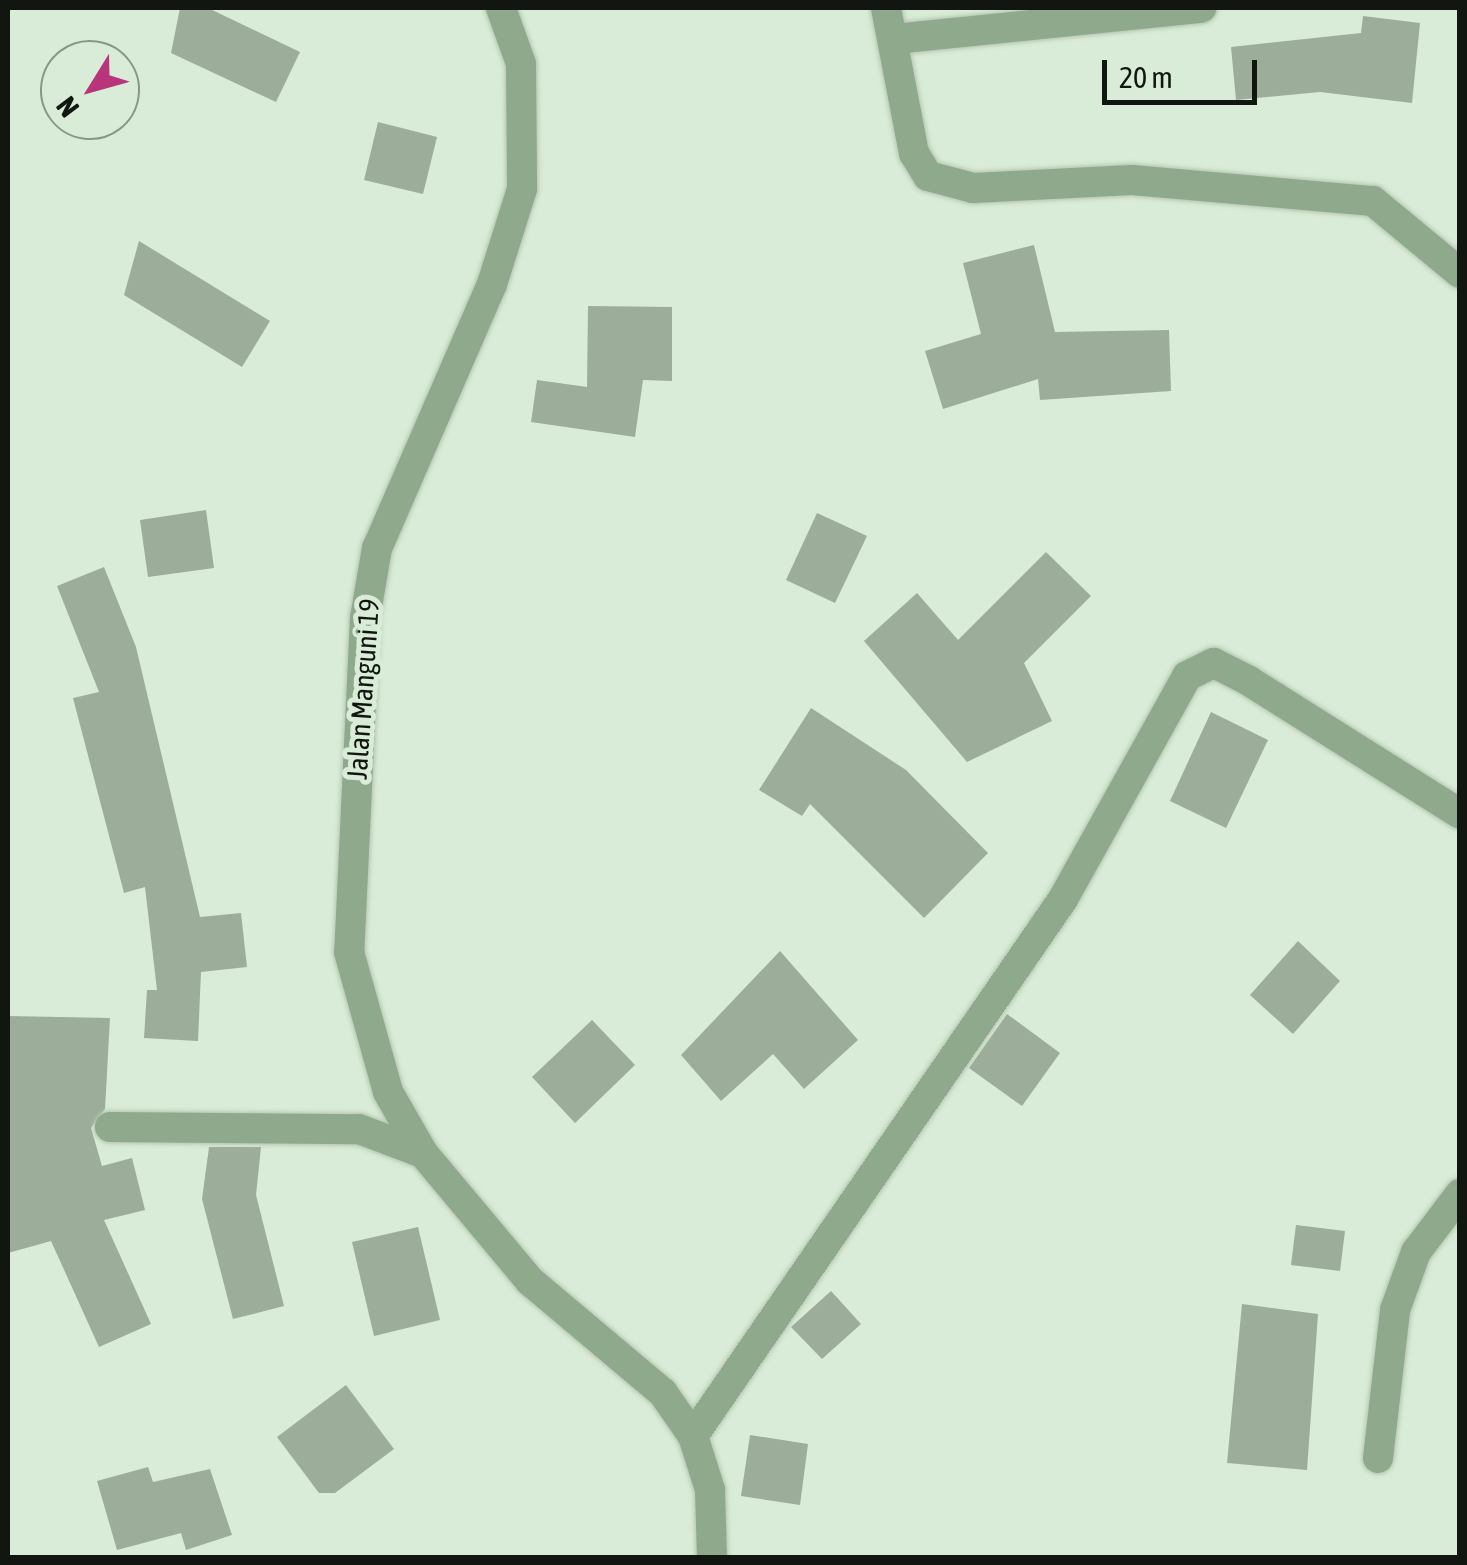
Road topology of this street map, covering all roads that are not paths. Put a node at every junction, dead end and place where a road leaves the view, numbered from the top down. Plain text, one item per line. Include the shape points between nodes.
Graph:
1 (501, 8) edge
2 (886, 8) edge
3 (1201, 8) edge
4 (894, 40) junction
5 (1460, 274) edge
6 (1460, 814) edge
7 (110, 1127) dead end
8 (422, 1153) junction
9 (1460, 1194) edge
10 (693, 1436) junction
11 (1378, 1458) dead end
12 (712, 1558) edge

1 - 8 street, Jalan Manguni 19 via 522,64 522,190 492,284 403,478 365,618 349,952 388,1092
2 - 4 street
3 - 4 street
4 - 5 street via 914,152 943,183 1132,180 1373,201
6 - 10 street via 1214,663 1187,676 1063,899
7 - 8 street via 359,1129
8 - 10 street, Jalan Manguni 19 via 530,1281 662,1392
9 - 11 street via 1416,1252 1395,1310
10 - 12 street, Jalan Manguni 19 via 710,1490

